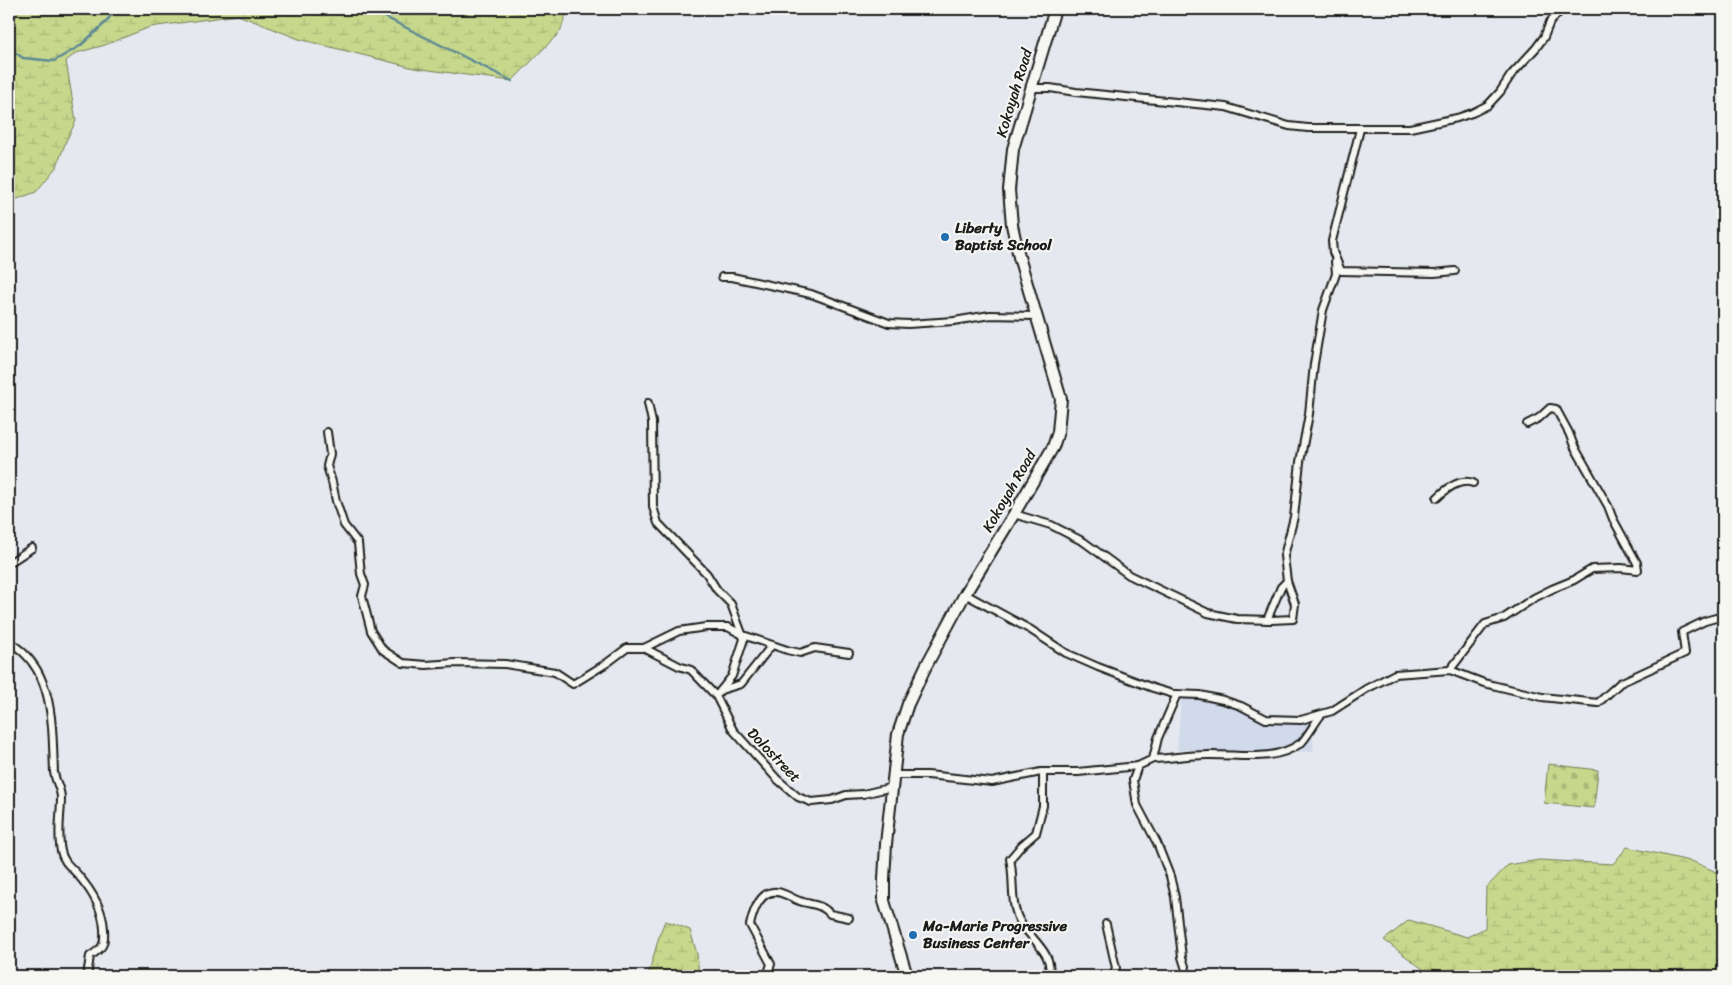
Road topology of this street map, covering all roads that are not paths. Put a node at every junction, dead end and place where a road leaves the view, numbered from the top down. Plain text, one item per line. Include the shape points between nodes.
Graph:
1 (1055, 9) edge
2 (1562, 9) edge
3 (1031, 88) junction
4 (1360, 129) junction
5 (1335, 261) junction
6 (1455, 270) dead end
7 (722, 277) dead end
8 (1036, 316) junction
9 (648, 403) dead end
10 (1527, 424) dead end
11 (327, 432) dead end
12 (1473, 483) dead end
13 (1437, 498) dead end
14 (1014, 514) junction
15 (32, 548) dead end
16 (9, 563) edge
17 (1287, 581) junction
18 (965, 594) junction
19 (1723, 616) edge
20 (1267, 620) junction
21 (743, 635) junction
22 (9, 642) edge
23 (772, 645) junction
24 (644, 648) junction
25 (849, 653) dead end
26 (1450, 670) junction
27 (721, 690) junction
28 (1178, 694) junction
29 (716, 696) junction
30 (1322, 714) junction
31 (1153, 760) junction
32 (1138, 766) junction
33 (1043, 772) junction
34 (893, 775) junction
35 (893, 787) junction
36 (850, 918) dead end
37 (1106, 924) dead end
38 (87, 976) edge
39 (767, 976) edge
40 (907, 976) edge
41 (1048, 976) edge
42 (1113, 976) edge
43 (1188, 976) edge

1 - 3 main road, Kokoyah Road
2 - 4 street via 1550,22 1544,38 1488,105 1457,118 1410,128
3 - 4 street via 1226,107 1289,126
3 - 8 main road, Kokoyah Road via 1013,149 1009,190 1017,249
4 - 5 street via 1332,241
5 - 6 street via 1341,271 1434,273
5 - 17 street via 1336,274 1323,310 1294,517 1284,556
7 - 8 street via 732,276 812,294 890,323 954,322 990,315
8 - 14 main road, Kokoyah Road via 1061,399 1059,425 1052,447
9 - 21 street via 652,422 653,507 658,523 731,604
10 - 26 street via 1550,408 1556,410 1638,570 1592,569 1540,595 1504,618 1486,624
11 - 24 street via 330,454 327,466 344,526 358,543 360,574 365,585 362,596 371,631 383,650 403,662 426,665 505,664 555,672 573,684 627,648
12 - 13 street via 1446,489
14 - 18 main road, Kokoyah Road
14 - 20 street via 1051,525 1084,542 1129,575 1208,613 1237,619
15 - 16 street
17 - 20 street via 1281,587
17 - 20 street via 1294,604 1293,619
18 - 28 street via 1066,653 1153,688
18 - 34 main road, Kokoyah Road via 908,704 898,734
19 - 26 street via 1682,632 1685,653 1620,683 1598,703 1542,698 1484,683
21 - 23 street
21 - 24 street via 728,627 689,629
21 - 27 street via 732,676
22 - 38 street via 34,663 41,675 52,724 54,772 61,797 61,852 101,911 105,939 101,950 90,956
23 - 25 street via 800,653 815,648
23 - 27 street via 741,684
24 - 29 street, Dolostreet via 691,670
26 - 30 street via 1395,674
27 - 29 street
28 - 30 street via 1223,700 1266,719 1301,720
28 - 31 street via 1158,738
29 - 35 street, Dolostreet via 732,730 798,797 811,802 825,801
30 - 31 street via 1303,742 1285,753
31 - 32 street
32 - 33 street
32 - 43 street via 1132,780 1137,804 1170,876 1182,957
33 - 34 street via 992,782
33 - 41 street via 1043,806 1036,833 1010,859 1014,905 1020,922 1049,962
34 - 35 main road, Kokoyah Road
35 - 40 main road, Kokoyah Road via 884,901
36 - 39 street via 830,914 824,907 777,892 767,893 753,913 750,925 771,964
37 - 42 street via 1116,968

